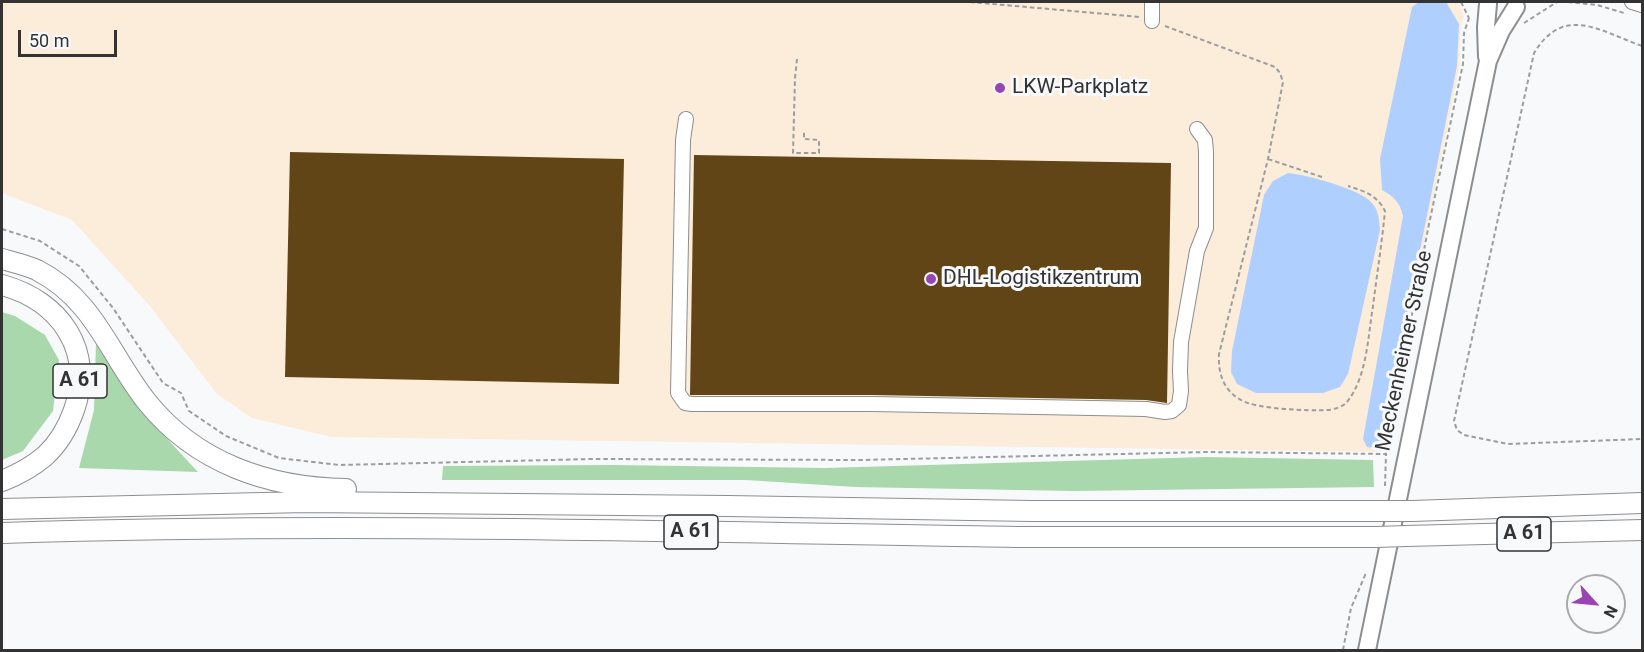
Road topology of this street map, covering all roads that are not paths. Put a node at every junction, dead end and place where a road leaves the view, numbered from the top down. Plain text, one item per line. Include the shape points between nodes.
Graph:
1 (1152, 2) edge
2 (1487, 3) edge
3 (1521, 4) edge
4 (1642, 5) edge
5 (1631, 8) edge
6 (1152, 21) road end
7 (1488, 61) junction
8 (686, 118) dead end
9 (1197, 129) dead end
10 (2, 259) edge
11 (2, 285) edge
12 (2, 481) edge
13 (1642, 503) edge
14 (728, 506) junction
15 (2, 509) edge
16 (1642, 530) edge
17 (2, 532) edge
18 (1367, 651) edge

1 - 6 street
2 - 3 main road, Meckenheimer Straße via 1502,8
2 - 7 main road, Meckenheimer Straße
3 - 7 main road, Meckenheimer Straße via 1501,31
4 - 5 street
7 - 18 main road, Meckenheimer Straße
8 - 9 street via 678,393 685,403 692,404 1172,411 1179,405 1181,342 1197,251 1206,228 1205,140
10 - 14 highway, A 61 via 35,269 66,289 90,313 147,401 178,434 210,457 245,473 323,489 672,495
11 - 12 highway, A 61 via 31,295 56,315 72,336 80,365 80,393 69,426 46,455 20,474
13 - 14 highway, A 61, bridge via 1412,511
14 - 15 highway, A 61 via 306,502
16 - 17 highway, A 61, bridge via 1376,537 1029,537 384,528

